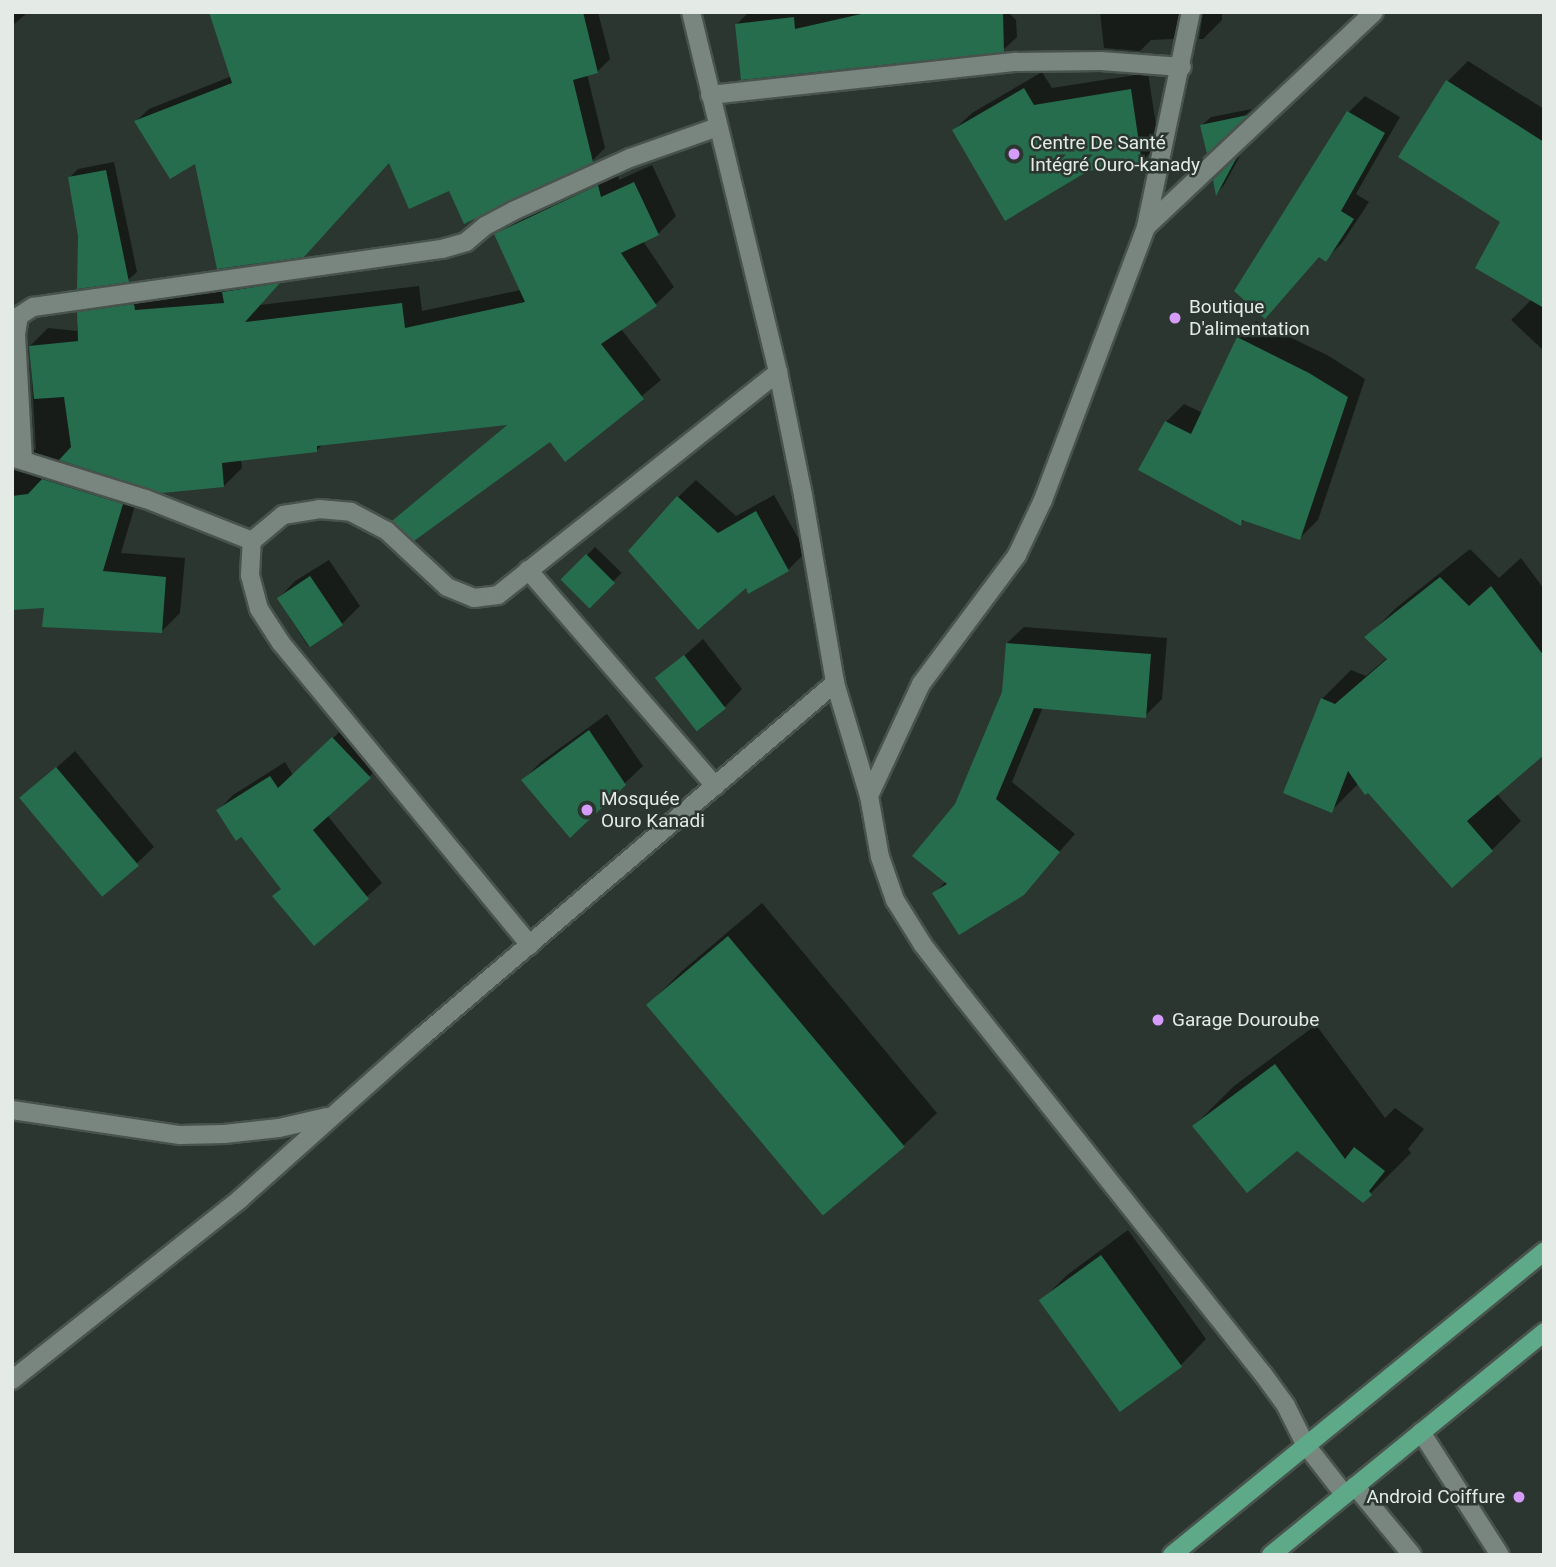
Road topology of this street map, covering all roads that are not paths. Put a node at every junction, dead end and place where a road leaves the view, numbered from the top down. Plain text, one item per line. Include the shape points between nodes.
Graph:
1 (691, 12) edge
2 (1191, 12) edge
3 (1374, 12) edge
4 (1182, 67) junction
5 (710, 95) junction
6 (718, 127) junction
7 (1146, 228) junction
8 (778, 372) junction
9 (18, 459) edge
10 (252, 541) junction
11 (528, 570) junction
12 (835, 683) junction
13 (715, 786) junction
14 (869, 796) junction
15 (530, 945) junction
16 (12, 1110) edge
17 (331, 1116) junction
18 (1544, 1252) edge
19 (1544, 1332) edge
20 (12, 1380) edge
21 (1421, 1432) junction
22 (1305, 1444) junction
23 (1349, 1490) junction
24 (1172, 1555) edge
25 (1271, 1555) edge
26 (1412, 1555) edge
27 (1500, 1555) edge

1 - 5 street
2 - 4 street
3 - 7 street
4 - 5 street via 1101,61 1016,62
4 - 7 street
5 - 6 street
6 - 8 street
6 - 9 street via 630,158 513,211 466,243 33,307 19,316 16,334
7 - 14 street via 1043,499 1017,555 920,684
8 - 11 street
8 - 12 street
9 - 10 street via 146,499
10 - 11 street via 283,514 319,509 351,512 387,531 447,587 474,598 498,595
10 - 15 street via 250,575 259,610 281,643
11 - 13 street
12 - 13 street
12 - 14 street
13 - 15 street
14 - 22 street via 880,857 895,900 923,945 1263,1374
15 - 17 street
16 - 17 street via 180,1135 279,1128
17 - 20 street via 240,1199
18 - 22 main road
19 - 21 main road
21 - 23 main road
21 - 27 street
22 - 23 street
22 - 24 main road
23 - 25 main road
23 - 26 street

